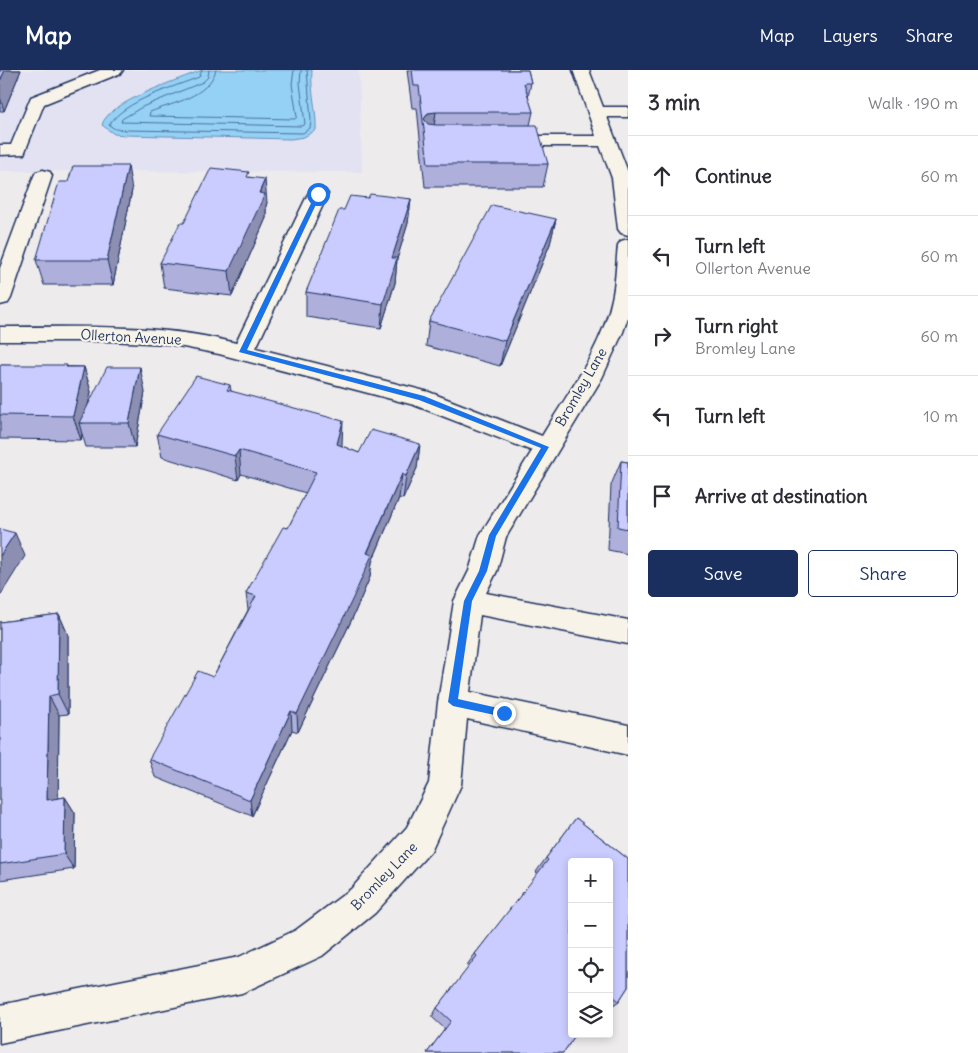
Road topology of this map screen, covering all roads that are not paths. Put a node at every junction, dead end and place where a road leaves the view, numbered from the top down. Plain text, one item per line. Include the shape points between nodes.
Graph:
1 (115, 70) edge
2 (581, 70) edge
3 (597, 112) junction
4 (628, 112) edge
5 (483, 141) edge
6 (608, 141) junction
7 (0, 150) edge
8 (42, 176) dead end
9 (318, 194) dead end
10 (628, 230) edge
11 (628, 246) edge
12 (0, 298) edge
13 (0, 334) edge
14 (243, 352) junction
15 (546, 447) junction
16 (468, 601) junction
17 (628, 632) edge
18 (453, 702) junction
19 (628, 740) edge
20 (0, 1024) edge

1 - 7 street via 36,101 18,150
2 - 3 street
3 - 4 street
3 - 6 street
5 - 6 street
6 - 10 street via 621,178
8 - 12 street
9 - 14 street
11 - 15 street, Bromley Lane via 623,299 612,332 590,378
13 - 14 street, Ollerton Avenue via 168,337
14 - 15 street, Ollerton Avenue via 421,398
15 - 16 street, Bromley Lane via 492,535 483,571
16 - 17 street
16 - 18 street, Bromley Lane
18 - 19 street
18 - 20 street, Bromley Lane via 445,785 419,839 363,901 309,943 242,975

